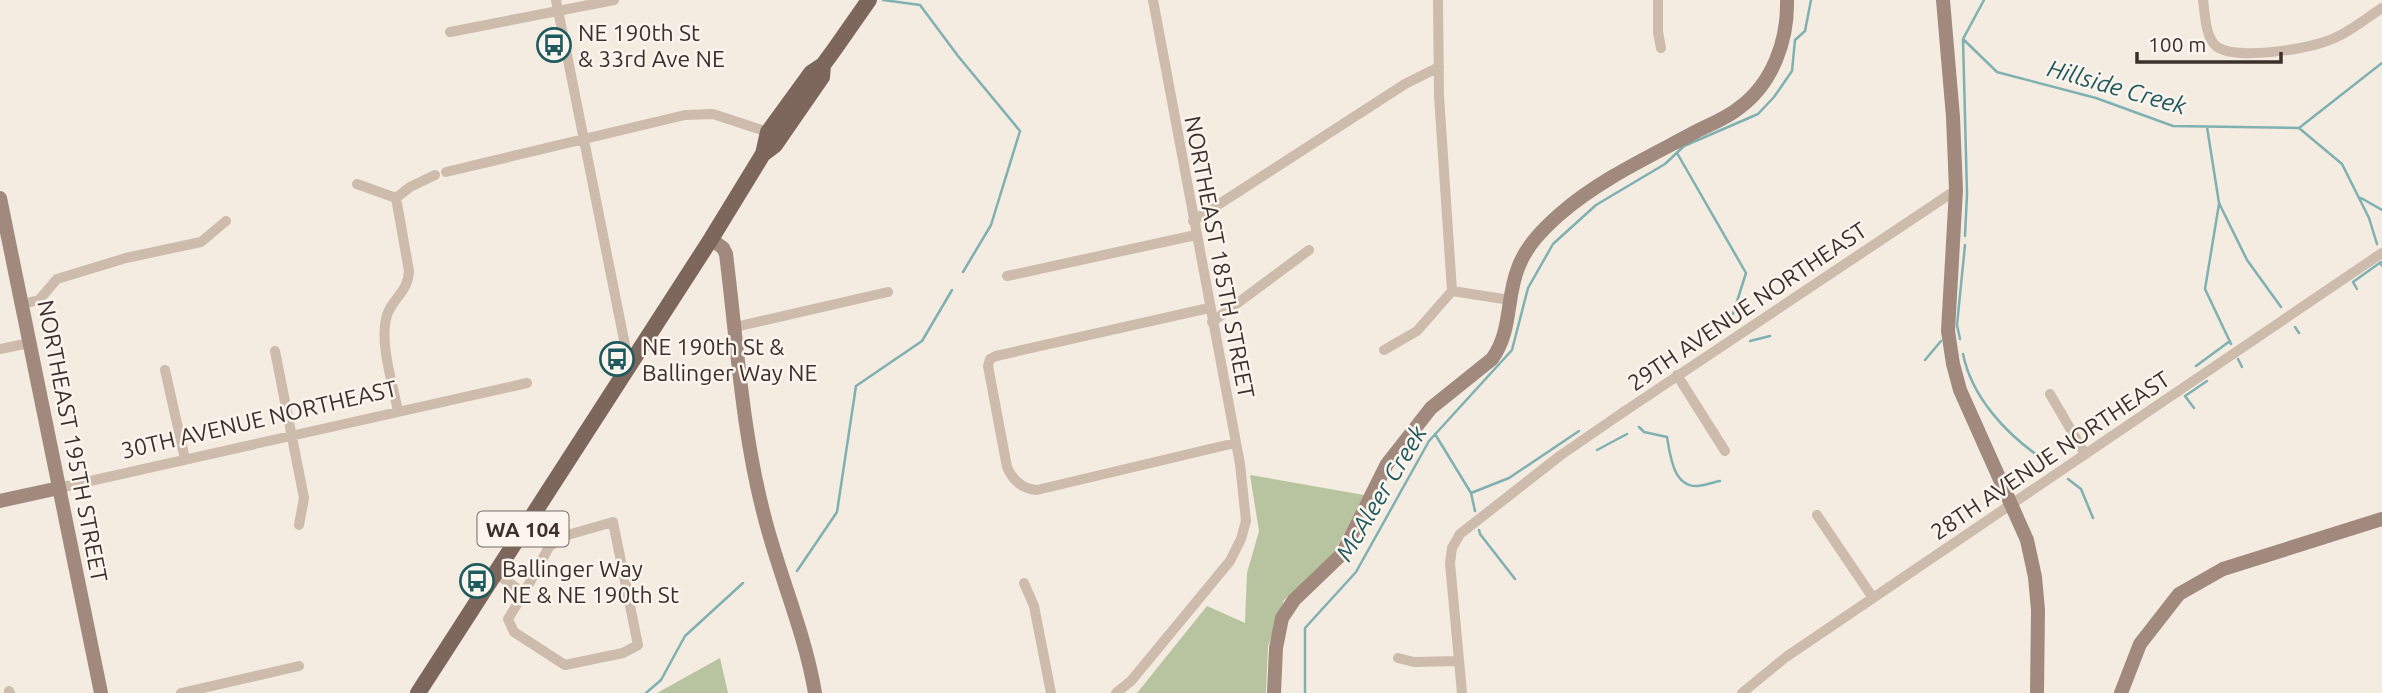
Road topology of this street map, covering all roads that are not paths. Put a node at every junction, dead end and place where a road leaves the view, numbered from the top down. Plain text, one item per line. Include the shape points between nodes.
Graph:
1 (614, 0) edge
2 (869, 0) edge
3 (1153, 0) edge
4 (1438, 0) edge
5 (1658, 0) edge
6 (1787, 0) edge
7 (1943, 0) edge
8 (2203, 0) edge
9 (557, 5) edge
10 (2382, 8) edge
11 (450, 32) dead end
12 (1661, 48) dead end
13 (822, 65) junction
14 (1439, 67) junction
15 (768, 132) junction
16 (584, 140) junction
17 (763, 154) junction
18 (446, 172) dead end
19 (435, 175) dead end
20 (357, 184) dead end
21 (1956, 190) junction
22 (396, 198) junction
23 (1, 204) edge
24 (226, 221) dead end
25 (1193, 221) junction
26 (1196, 235) junction
27 (711, 239) junction
28 (1309, 250) dead end
29 (2382, 253) edge
30 (1007, 276) dead end
31 (1452, 291) junction
32 (888, 292) dead end
33 (1510, 300) junction
34 (22, 304) junction
35 (1209, 308) junction
36 (1212, 322) junction
37 (735, 327) junction
38 (29, 343) junction
39 (0, 349) edge
40 (1384, 350) dead end
41 (275, 351) dead end
42 (629, 365) junction
43 (165, 370) dead end
44 (1677, 375) junction
45 (527, 383) dead end
46 (2050, 394) dead end
47 (398, 411) junction
48 (292, 435) junction
49 (1235, 443) junction
50 (1725, 451) dead end
51 (2085, 454) junction
52 (185, 459) junction
53 (59, 488) junction
54 (0, 501) edge
55 (2012, 505) junction
56 (1817, 515) dead end
57 (2382, 519) edge
58 (299, 525) dead end
59 (495, 573) junction
60 (1024, 583) dead end
61 (524, 593) junction
62 (1873, 598) junction
63 (1398, 658) dead end
64 (1459, 661) junction
65 (299, 666) dead end
66 (101, 693) edge
67 (181, 693) edge
68 (418, 693) edge
69 (815, 693) edge
70 (1051, 693) edge
71 (1116, 693) edge
72 (1274, 693) edge
73 (1462, 693) edge
74 (1742, 693) edge
75 (2037, 693) edge
76 (2121, 693) edge

1 - 9 street via 569,10
2 - 13 main road, WA 104
3 - 25 street, NORTHEAST 185TH STREET
4 - 14 street
5 - 12 street
6 - 33 street via 1783,39 1762,86 1740,108 1602,183 1562,212 1532,241 1518,267
7 - 21 street
8 - 10 street via 2215,45 2244,53 2329,41
9 - 11 street
9 - 16 street
13 - 15 main road, WA 104 via 811,73
13 - 17 main road, WA 104 via 822,77 775,145
14 - 25 street via 1405,84
14 - 31 street
15 - 16 street via 726,116 702,113
15 - 17 main road, WA 104
16 - 18 street
16 - 42 street
17 - 27 main road, WA 104
19 - 22 street
20 - 22 street
21 - 44 street, 29TH AVENUE NORTHEAST
21 - 55 street via 1948,304 1953,364 1960,390
22 - 47 street via 409,271 408,282 390,307 385,340
23 - 34 street, NORTHEAST 195TH STREET
24 - 34 street via 201,242 57,279 39,300
25 - 26 street, NORTHEAST 185TH STREET
26 - 30 street
26 - 35 street, NORTHEAST 185TH STREET
27 - 37 street via 726,254
27 - 42 main road, WA 104
28 - 36 street
29 - 51 street, 28TH AVENUE NORTHEAST
31 - 33 street
31 - 40 street via 1417,331
32 - 37 street
33 - 72 street via 1505,335 1492,359 1431,408 1387,464 1342,554 1294,600 1282,618
34 - 38 street, NORTHEAST 195TH STREET
35 - 36 street, NORTHEAST 185TH STREET
35 - 49 street via 990,359 1007,467 1019,484 1037,490
36 - 49 street, NORTHEAST 185TH STREET
37 - 69 street via 765,520
38 - 39 street
38 - 53 street, NORTHEAST 195TH STREET
41 - 48 street
42 - 59 main road, WA 104
43 - 52 street
44 - 50 street
44 - 64 street, 29TH AVENUE NORTHEAST via 1561,455 1460,534 1451,563
45 - 47 street, 30TH AVENUE NORTHEAST
46 - 51 street
47 - 48 street, 30TH AVENUE NORTHEAST
48 - 52 street, 30TH AVENUE NORTHEAST
48 - 58 street via 304,498
49 - 71 street, NORTHEAST 185TH STREET via 1246,521 1241,539 1230,561 1131,681
51 - 55 street, 28TH AVENUE NORTHEAST
52 - 53 street, 30TH AVENUE NORTHEAST
53 - 54 street, 30TH AVENUE NORTHEAST
53 - 66 street, NORTHEAST 195TH STREET
55 - 62 street, 28TH AVENUE NORTHEAST
55 - 75 street via 2027,540 2035,577
56 - 62 street
57 - 76 street via 2222,569 2179,594 2140,644
59 - 61 street
59 - 68 main road, WA 104
60 - 70 street via 1034,606
61 - 61 street via 508,619 514,632 565,665 623,653 638,645 613,522 564,536 549,547
62 - 74 street, 28TH AVENUE NORTHEAST
63 - 64 street
64 - 73 street, 29TH AVENUE NORTHEAST
65 - 67 street

